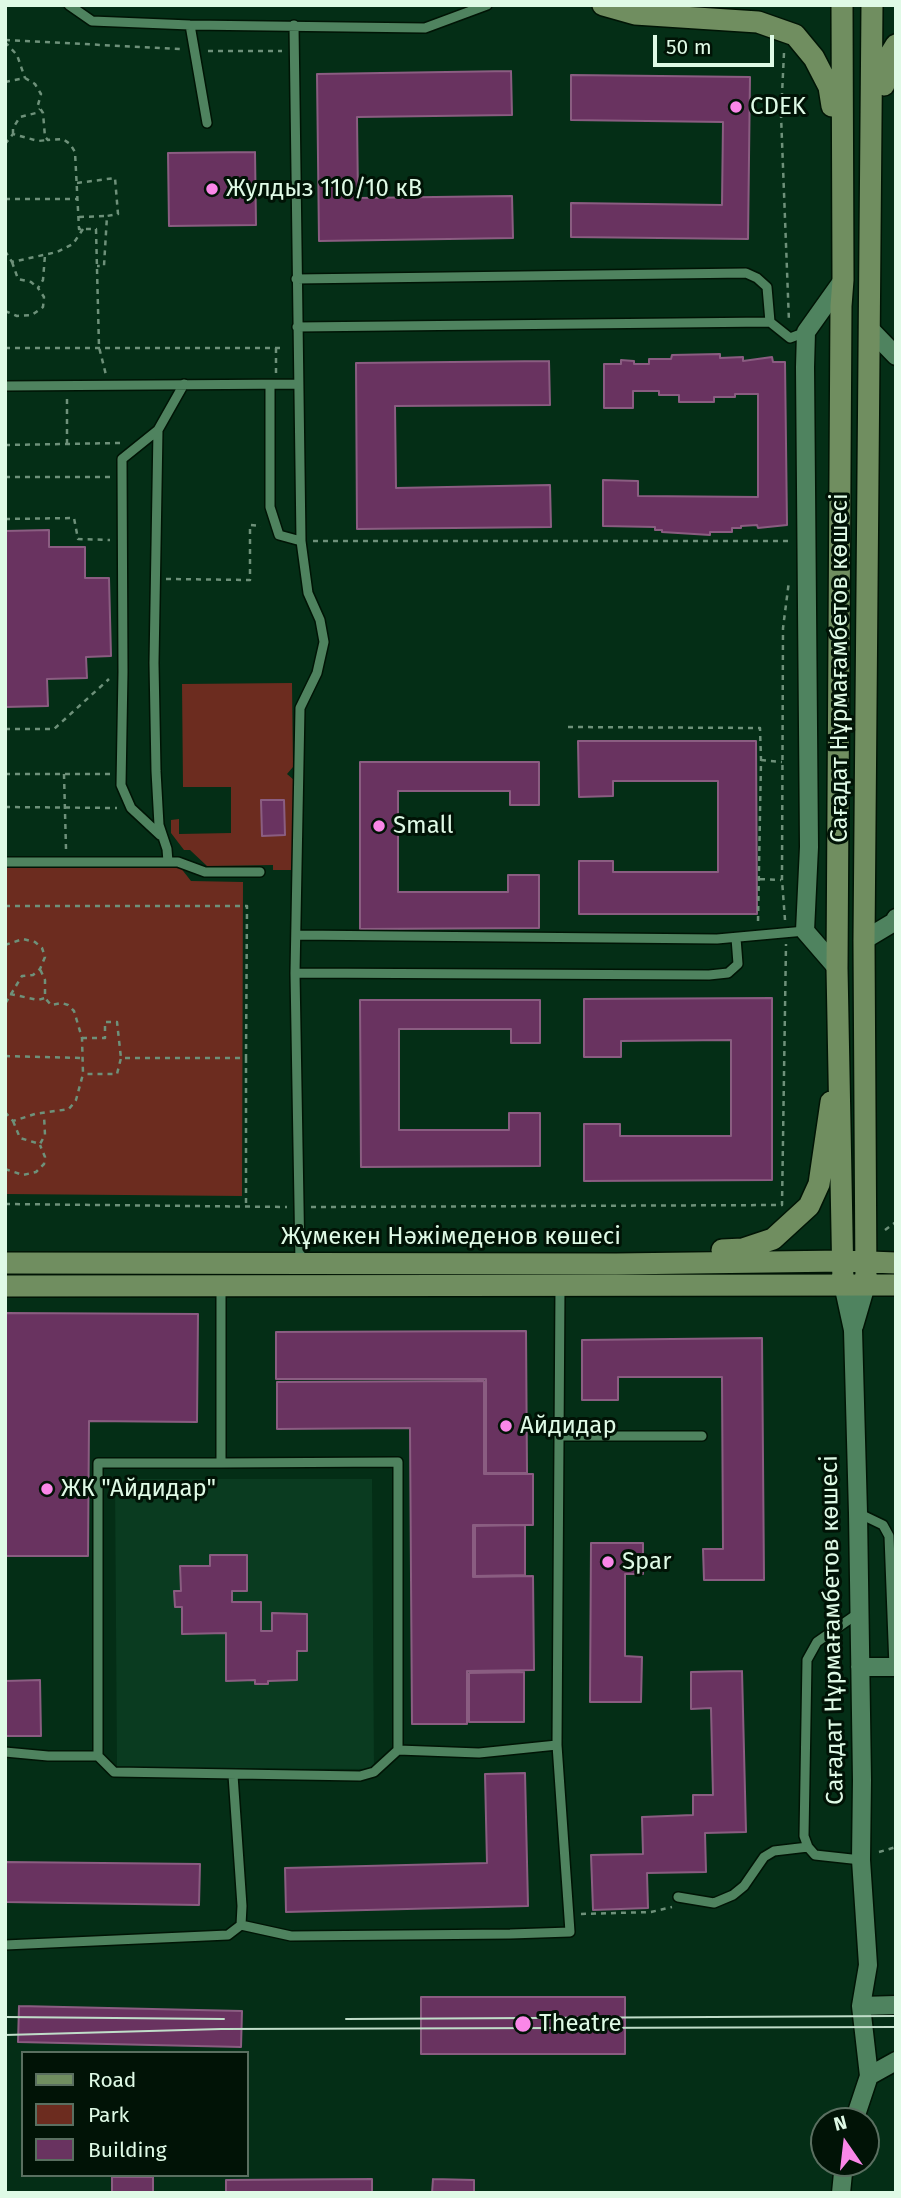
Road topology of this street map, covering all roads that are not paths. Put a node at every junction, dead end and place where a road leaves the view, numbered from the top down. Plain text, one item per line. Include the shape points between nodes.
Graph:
1 (69, 5) edge
2 (487, 5) edge
3 (603, 5) edge
4 (842, 5) edge
5 (872, 5) edge
6 (190, 25) junction
7 (294, 25) junction
8 (896, 46) edge
9 (206, 123) dead end
10 (841, 162) junction
11 (871, 208) junction
12 (296, 279) junction
13 (843, 280) junction
14 (770, 322) junction
15 (297, 327) junction
16 (868, 327) junction
17 (798, 335) junction
18 (896, 356) edge
19 (184, 384) junction
20 (298, 384) junction
21 (272, 385) junction
22 (5, 386) edge
23 (158, 430) junction
24 (302, 541) junction
25 (162, 836) junction
26 (5, 862) edge
27 (168, 862) junction
28 (260, 872) dead end
29 (896, 918) edge
30 (805, 931) junction
31 (296, 935) junction
32 (736, 938) junction
33 (864, 940) junction
34 (837, 968) junction
35 (295, 973) junction
36 (839, 1011) junction
37 (300, 1262) junction
38 (854, 1262) junction
39 (5, 1263) edge
40 (896, 1263) edge
41 (616, 1264) junction
42 (843, 1284) junction
43 (560, 1285) junction
44 (866, 1285) junction
45 (896, 1285) edge
46 (5, 1286) edge
47 (221, 1286) junction
48 (853, 1329) junction
49 (559, 1436) junction
50 (702, 1436) dead end
51 (221, 1463) junction
52 (858, 1513) junction
53 (891, 1531) edge
54 (860, 1612) junction
55 (860, 1667) junction
56 (895, 1667) edge
57 (557, 1745) junction
58 (398, 1750) junction
59 (5, 1752) edge
60 (98, 1756) junction
61 (233, 1775) junction
62 (808, 1847) junction
63 (861, 1860) junction
64 (682, 1898) road end
65 (241, 1925) junction
66 (5, 1945) edge
67 (896, 2005) edge
68 (861, 2006) junction
69 (896, 2061) edge
70 (869, 2076) junction
71 (859, 2107) edge

1 - 6 lane via 92,21
2 - 7 lane via 425,28
3 - 10 street via 635,14 758,22 795,35 829,87
4 - 10 street, Сағадат Нұрмағамбетов көшесі
5 - 11 street, Сағадат Нұрмағамбетов көшесі
6 - 7 lane
6 - 9 lane
7 - 12 lane
8 - 11 street via 884,63 882,170
10 - 13 street, Сағадат Нұрмағамбетов көшесі
11 - 16 street, Сағадат Нұрмағамбетов көшесі
12 - 14 lane via 746,273 767,287
12 - 15 lane
13 - 17 street
13 - 34 street, Сағадат Нұрмағамбетов көшесі
14 - 15 lane
14 - 17 lane
15 - 20 lane
16 - 18 street
16 - 33 street, Сағадат Нұрмағамбетов көшесі
17 - 30 street via 809,846
19 - 21 lane
19 - 22 lane
19 - 23 lane
20 - 21 lane
20 - 24 lane
21 - 24 lane via 270,507 279,535
23 - 25 lane via 156,771
23 - 25 lane via 122,459 121,785 131,808
24 - 31 lane via 308,593 324,642 317,673 300,708
25 - 27 lane
26 - 27 lane
27 - 28 lane via 205,872
29 - 33 street
30 - 32 lane
30 - 34 street
31 - 32 lane
31 - 35 lane
32 - 35 lane via 738,964 728,973 709,975
33 - 38 street, Сағадат Нұрмағамбетов көшесі
34 - 36 street, Сағадат Нұрмағамбетов көшесі
35 - 37 lane
36 - 38 street, Сағадат Нұрмағамбетов көшесі
36 - 41 street via 819,1184 809,1206 773,1240 743,1249 668,1251
37 - 39 street, Жұмекен Нәжімеденов көшесі
37 - 41 street, Жұмекен Нәжімеденов көшесі
38 - 40 street, Жұмекен Нәжімеденов көшесі
38 - 41 street, Жұмекен Нәжімеденов көшесі
38 - 42 street, Сағадат Нұрмағамбетов көшесі
38 - 44 street, Сағадат Нұрмағамбетов көшесі
42 - 43 street, Жұмекен Нәжімеденов көшесі
42 - 44 street, Жұмекен Нәжімеденов көшесі
42 - 48 street, Сағадат Нұрмағамбетов көшесі
43 - 47 street, Жұмекен Нәжімеденов көшесі
43 - 49 lane
44 - 45 street, Жұмекен Нәжімеденов көшесі
44 - 48 street, Сағадат Нұрмағамбетов көшесі
46 - 47 street, Жұмекен Нәжімеденов көшесі
47 - 51 lane
48 - 52 street, Сағадат Нұрмағамбетов көшесі
49 - 50 lane
49 - 57 lane
51 - 58 lane via 398,1462
51 - 60 lane via 98,1463
52 - 53 lane
52 - 54 street, Сағадат Нұрмағамбетов көшесі
53 - 56 lane
54 - 55 street, Сағадат Нұрмағамбетов көшесі
54 - 62 lane via 817,1642 807,1660 804,1836
55 - 56 street
55 - 63 street, Сағадат Нұрмағамбетов көшесі
57 - 58 lane via 479,1753
57 - 65 lane via 570,1931 291,1936
58 - 61 lane via 374,1772 360,1776
59 - 60 lane
60 - 61 lane via 114,1772
61 - 65 lane
62 - 63 lane via 815,1855
62 - 64 lane via 774,1851 764,1857 744,1886 714,1903
63 - 68 street, Сағадат Нұрмағамбетов көшесі via 868,1965
65 - 66 lane via 228,1935
67 - 68 street
68 - 70 street, Сағадат Нұрмағамбетов көшесі
69 - 70 street
70 - 71 street

